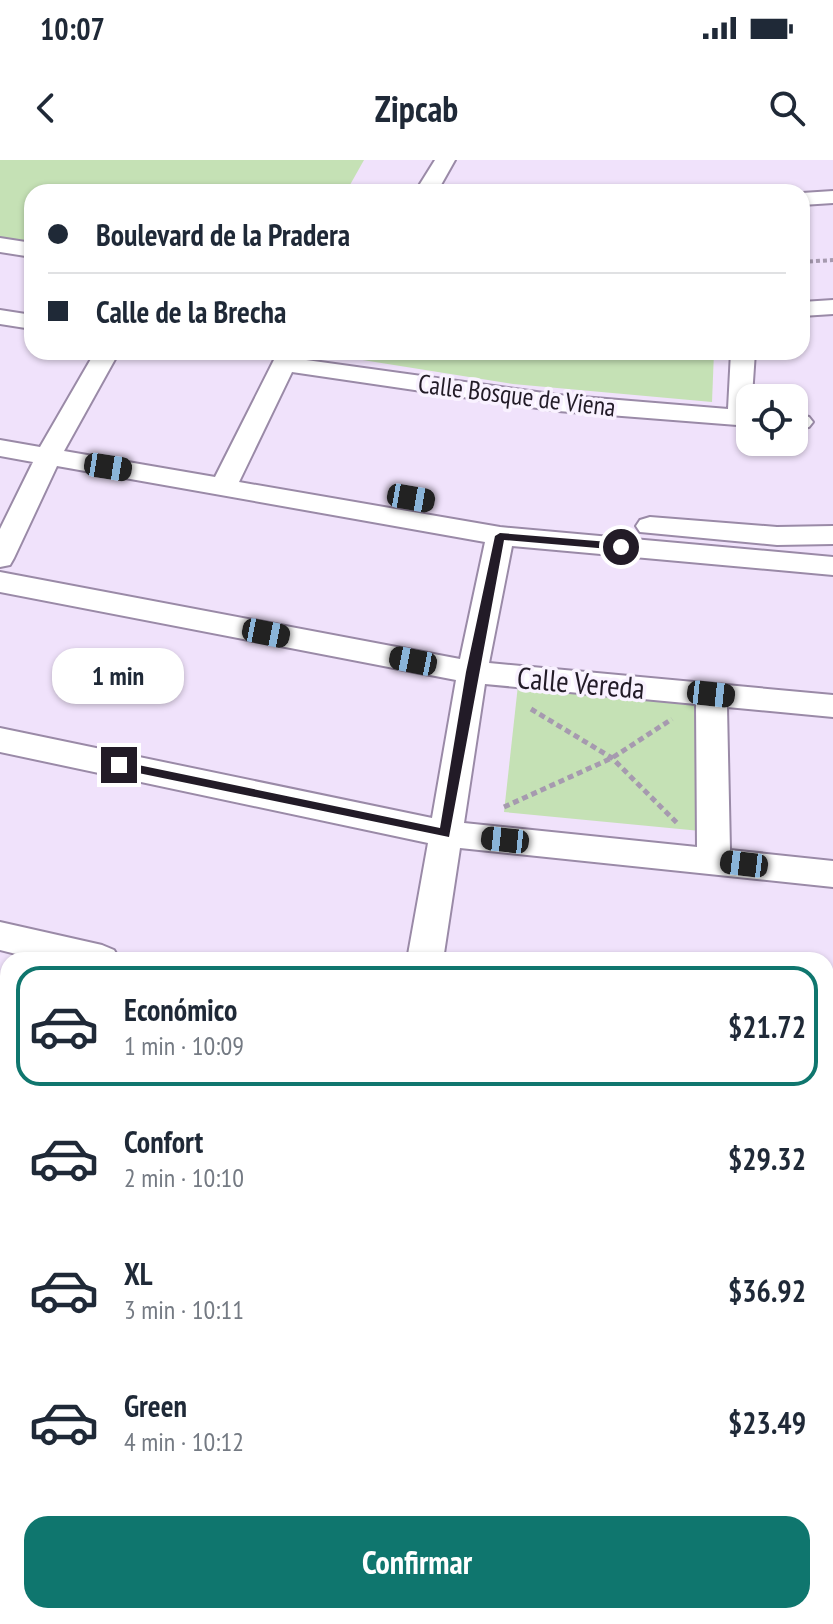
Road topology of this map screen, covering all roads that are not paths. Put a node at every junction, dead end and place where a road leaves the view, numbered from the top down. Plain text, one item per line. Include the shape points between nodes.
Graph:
1 (445, 160) edge
2 (431, 184) edge
3 (833, 197) edge
4 (810, 198) edge
5 (0, 245) edge
6 (24, 249) edge
7 (833, 307) edge
8 (810, 308) edge
9 (0, 317) edge
10 (24, 321) edge
11 (103, 360) edge
12 (286, 360) edge
13 (299, 360) edge
14 (743, 360) edge
15 (744, 384) edge
16 (736, 416) edge
17 (0, 427) edge
18 (54, 447) junction
19 (0, 448) edge
20 (229, 476) junction
21 (833, 535) edge
22 (500, 536) junction
23 (0, 558) edge
24 (833, 566) edge
25 (0, 582) edge
26 (472, 672) junction
27 (711, 694) junction
28 (833, 706) edge
29 (0, 740) edge
30 (445, 834) junction
31 (714, 860) junction
32 (833, 874) edge
33 (0, 936) edge
34 (68, 952) edge
35 (426, 952) edge

1 - 2 street
3 - 4 street
5 - 6 street
7 - 8 street
9 - 10 street
11 - 18 street
12 - 20 street
13 - 16 street, Calle Bosque de Viena via 558,403
14 - 15 street
17 - 18 street
18 - 19 street
18 - 20 street
18 - 23 street
20 - 21 street via 498,513 777,536
20 - 22 street
22 - 24 street
22 - 26 street
25 - 26 street, Calle Vereda
26 - 27 street, Calle Vereda
26 - 30 street
27 - 28 street, Calle Vereda
27 - 31 street
29 - 30 street
30 - 31 street
30 - 35 street
31 - 32 street
33 - 34 street

